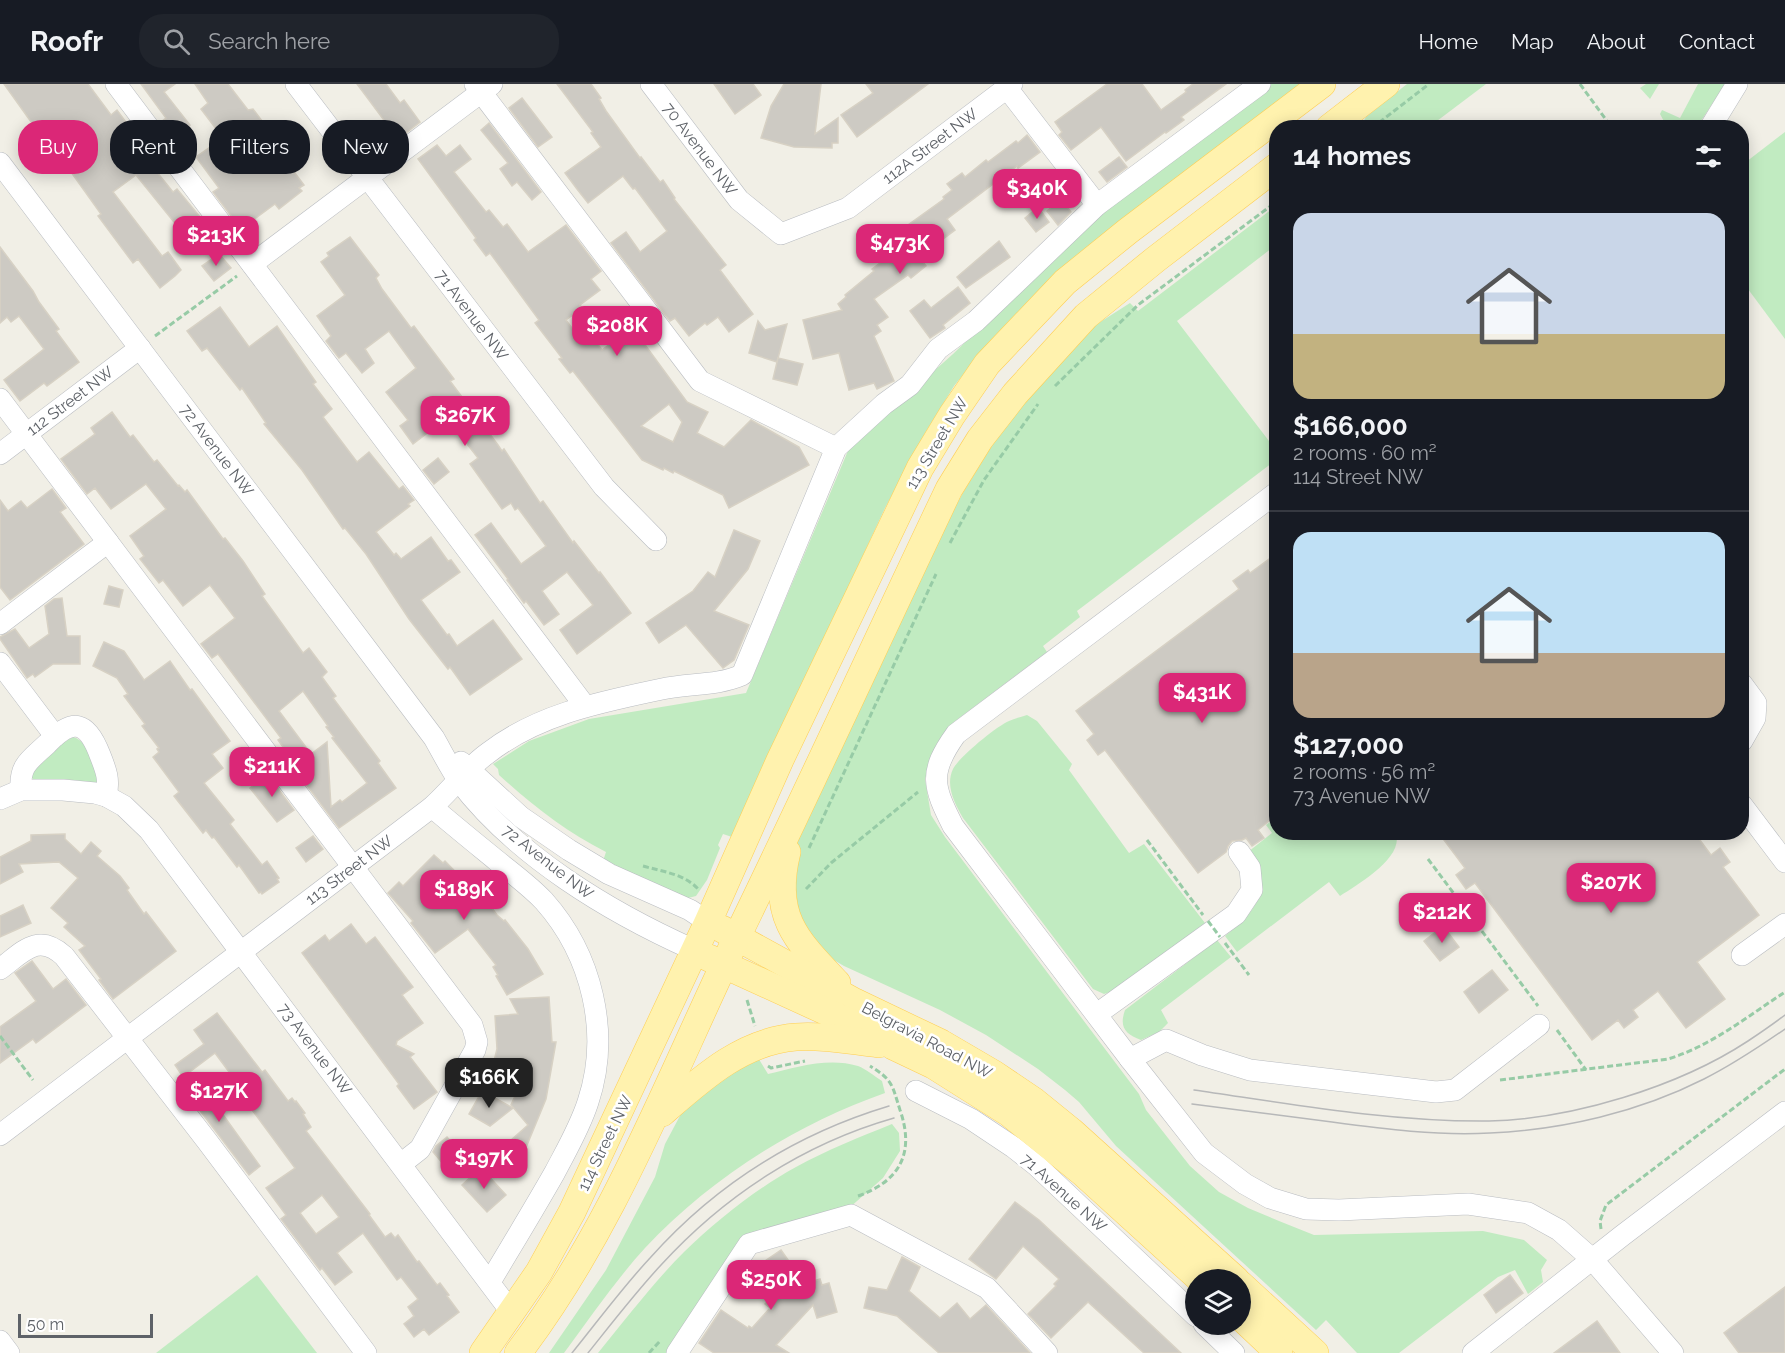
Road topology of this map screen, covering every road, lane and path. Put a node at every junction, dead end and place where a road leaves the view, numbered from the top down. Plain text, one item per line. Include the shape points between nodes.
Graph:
1 (117, 84) edge
2 (296, 84) edge
3 (651, 84) edge
4 (1260, 84) edge
5 (1322, 84) edge
6 (1386, 84) edge
7 (1429, 84) edge
8 (1580, 84) edge
9 (1737, 84) edge
10 (1009, 86) edge
11 (483, 87) edge
12 (1274, 120) edge
13 (1339, 120) edge
14 (1382, 120) edge
15 (1606, 120) edge
16 (1715, 120) edge
17 (1269, 124) edge
18 (0, 163) edge
19 (1269, 172) edge
20 (367, 178) junction
21 (1097, 205) junction
22 (1269, 207) edge
23 (848, 208) joint
24 (252, 264) junction
25 (140, 348) junction
26 (1048, 393) dead end
27 (0, 399) edge
28 (1041, 400) dead end
29 (26, 434) junction
30 (837, 448) junction
31 (0, 454) edge
32 (1269, 499) edge
33 (656, 540) dead end
34 (108, 542) junction
35 (946, 552) dead end
36 (936, 573) dead end
37 (0, 624) edge
38 (0, 663) edge
39 (1749, 694) edge
40 (585, 706) junction
41 (1749, 729) edge
42 (55, 736) junction
43 (465, 775) junction
44 (926, 785) dead end
45 (21, 790) junction
46 (106, 796) junction
47 (0, 799) edge
48 (432, 807) junction
49 (796, 814) junction
50 (1749, 814) edge
51 (1147, 840) dead end
52 (1239, 852) dead end
53 (805, 857) dead end
54 (1428, 859) dead end
55 (1785, 862) edge
56 (353, 867) junction
57 (561, 876) junction
58 (801, 895) dead end
59 (708, 922) junction
60 (1785, 924) edge
61 (743, 926) junction
62 (694, 950) junction
63 (241, 951) junction
64 (1742, 955) dead end
65 (725, 965) junction
66 (0, 969) edge
67 (1249, 975) dead end
68 (1785, 992) edge
69 (746, 997) dead end
70 (855, 1002) junction
71 (1097, 1014) junction
72 (1544, 1020) junction
73 (597, 1024) joint
74 (758, 1035) dead end
75 (0, 1036) edge
76 (127, 1039) junction
77 (893, 1046) junction
78 (1130, 1059) junction
79 (807, 1060) dead end
80 (862, 1062) dead end
81 (780, 1066) dead end
82 (1785, 1069) edge
83 (1586, 1070) junction
84 (33, 1080) dead end
85 (1492, 1081) dead end
86 (916, 1091) dead end
87 (1785, 1112) edge
88 (654, 1119) junction
89 (906, 1131) dead end
90 (0, 1135) edge
91 (401, 1164) junction
92 (1602, 1233) dead end
93 (1592, 1259) junction
94 (1190, 1269) edge
95 (1224, 1269) edge
96 (490, 1282) junction
97 (1251, 1294) edge
98 (1185, 1306) edge
99 (512, 1313) junction
100 (1251, 1326) edge
101 (1215, 1335) edge
102 (0, 1341) edge
103 (9, 1353) edge
104 (366, 1353) edge
105 (483, 1353) edge
106 (518, 1353) edge
107 (677, 1353) edge
108 (1047, 1353) edge
109 (1234, 1353) edge
110 (1279, 1353) edge
111 (1315, 1353) edge
112 (1473, 1353) edge
113 (1673, 1353) edge

1 - 24 street
2 - 20 street, 71 Avenue NW
3 - 23 street, 70 Avenue NW via 739,200 781,234
4 - 21 street
5 - 12 main road, 113 Street NW
6 - 13 main road
7 - 14 path
8 - 15 path
9 - 16 street
10 - 21 street
10 - 23 street, 112A Street NW
11 - 20 street
11 - 30 street via 700,381
17 - 59 main road, 113 Street NW via 1065,282 987,364 920,468 780,760
18 - 25 street, 72 Avenue NW
19 - 49 main road, 113 Street NW via 1086,316 1015,393 980,439 950,489
20 - 24 street
20 - 33 street, 71 Avenue NW via 604,487
21 - 30 street via 976,321 938,349 910,384
22 - 26 path via 1138,304
24 - 25 path
24 - 40 street
25 - 29 street, 112 Street NW
25 - 43 street, 72 Avenue NW
27 - 29 street
28 - 35 path via 984,480
29 - 31 street, 112 Street NW
29 - 34 street
30 - 40 street, 113 Street NW via 742,675
32 - 71 street via 956,734 936,771 938,795 953,826
34 - 37 street
34 - 56 street
36 - 53 path
38 - 42 street
39 - 41 street via 1756,703
40 - 43 street, 113 Street NW via 505,740
42 - 45 street via 22,769
42 - 46 street via 73,726 90,734 108,778
43 - 48 street, 113 Street NW
43 - 57 street, 72 Avenue NW via 512,837
43 - 59 street, 72 Avenue NW via 568,850
44 - 58 path via 831,862
45 - 46 street, 73 Avenue NW
45 - 47 street, 73 Avenue NW
46 - 63 street, 73 Avenue NW via 124,806 149,830
48 - 56 street, 113 Street NW
48 - 73 street, 72 Avenue NW via 528,886 557,918 583,965
49 - 61 main road, 113 Street NW
49 - 70 main road via 782,871 787,919 800,942
50 - 55 street
51 - 67 path, bridge
52 - 71 street via 1250,868 1252,890 1236,914
54 - 72 path
56 - 63 street, 113 Street NW
56 - 91 street via 476,1033 475,1050 420,1149
57 - 59 street via 587,878 684,922
57 - 62 street, 72 Avenue NW via 610,909
59 - 61 main road, Belgravia Road NW
59 - 62 main road, 114 Street NW
60 - 64 street
61 - 65 main road, 114 Street NW
61 - 70 main road, Belgravia Road NW
62 - 65 main road, Belgravia Road NW
62 - 99 main road, 114 Street NW via 572,1212
63 - 76 street, 113 Street NW
63 - 91 street, 73 Avenue NW
65 - 77 main road, Belgravia Road NW via 871,1032
65 - 88 main road, 114 Street NW
66 - 76 street via 31,946 40,944 56,949
68 - 83 path via 1683,1054
69 - 74 path
70 - 95 main road, Belgravia Road NW via 941,1043 1034,1101
71 - 78 street
72 - 78 street via 1455,1090 1436,1092 1250,1070 1166,1040
72 - 83 path
73 - 96 street, 114 Street NW via 594,1079 582,1120
75 - 84 path
76 - 90 street, 113 Street NW
76 - 104 street
77 - 88 main road via 795,1037 761,1046 725,1062
77 - 94 main road, Belgravia Road NW via 933,1065 1009,1113
78 - 93 street via 1204,1153 1270,1198 1306,1209 1468,1204 1528,1213 1559,1230
79 - 81 path
80 - 89 path via 891,1081
82 - 92 path via 1606,1205 1600,1221
83 - 85 path
86 - 98 street, 71 Avenue NW via 971,1119 1013,1147
87 - 93 street
88 - 106 main road, 114 Street NW via 603,1223 549,1312
91 - 96 street, 73 Avenue NW
93 - 112 street
93 - 113 street
96 - 99 street, 73 Avenue NW
97 - 111 main road
99 - 105 main road, 114 Street NW
100 - 110 main road
101 - 109 street
102 - 103 street
107 - 108 street via 749,1244 851,1215 987,1288

